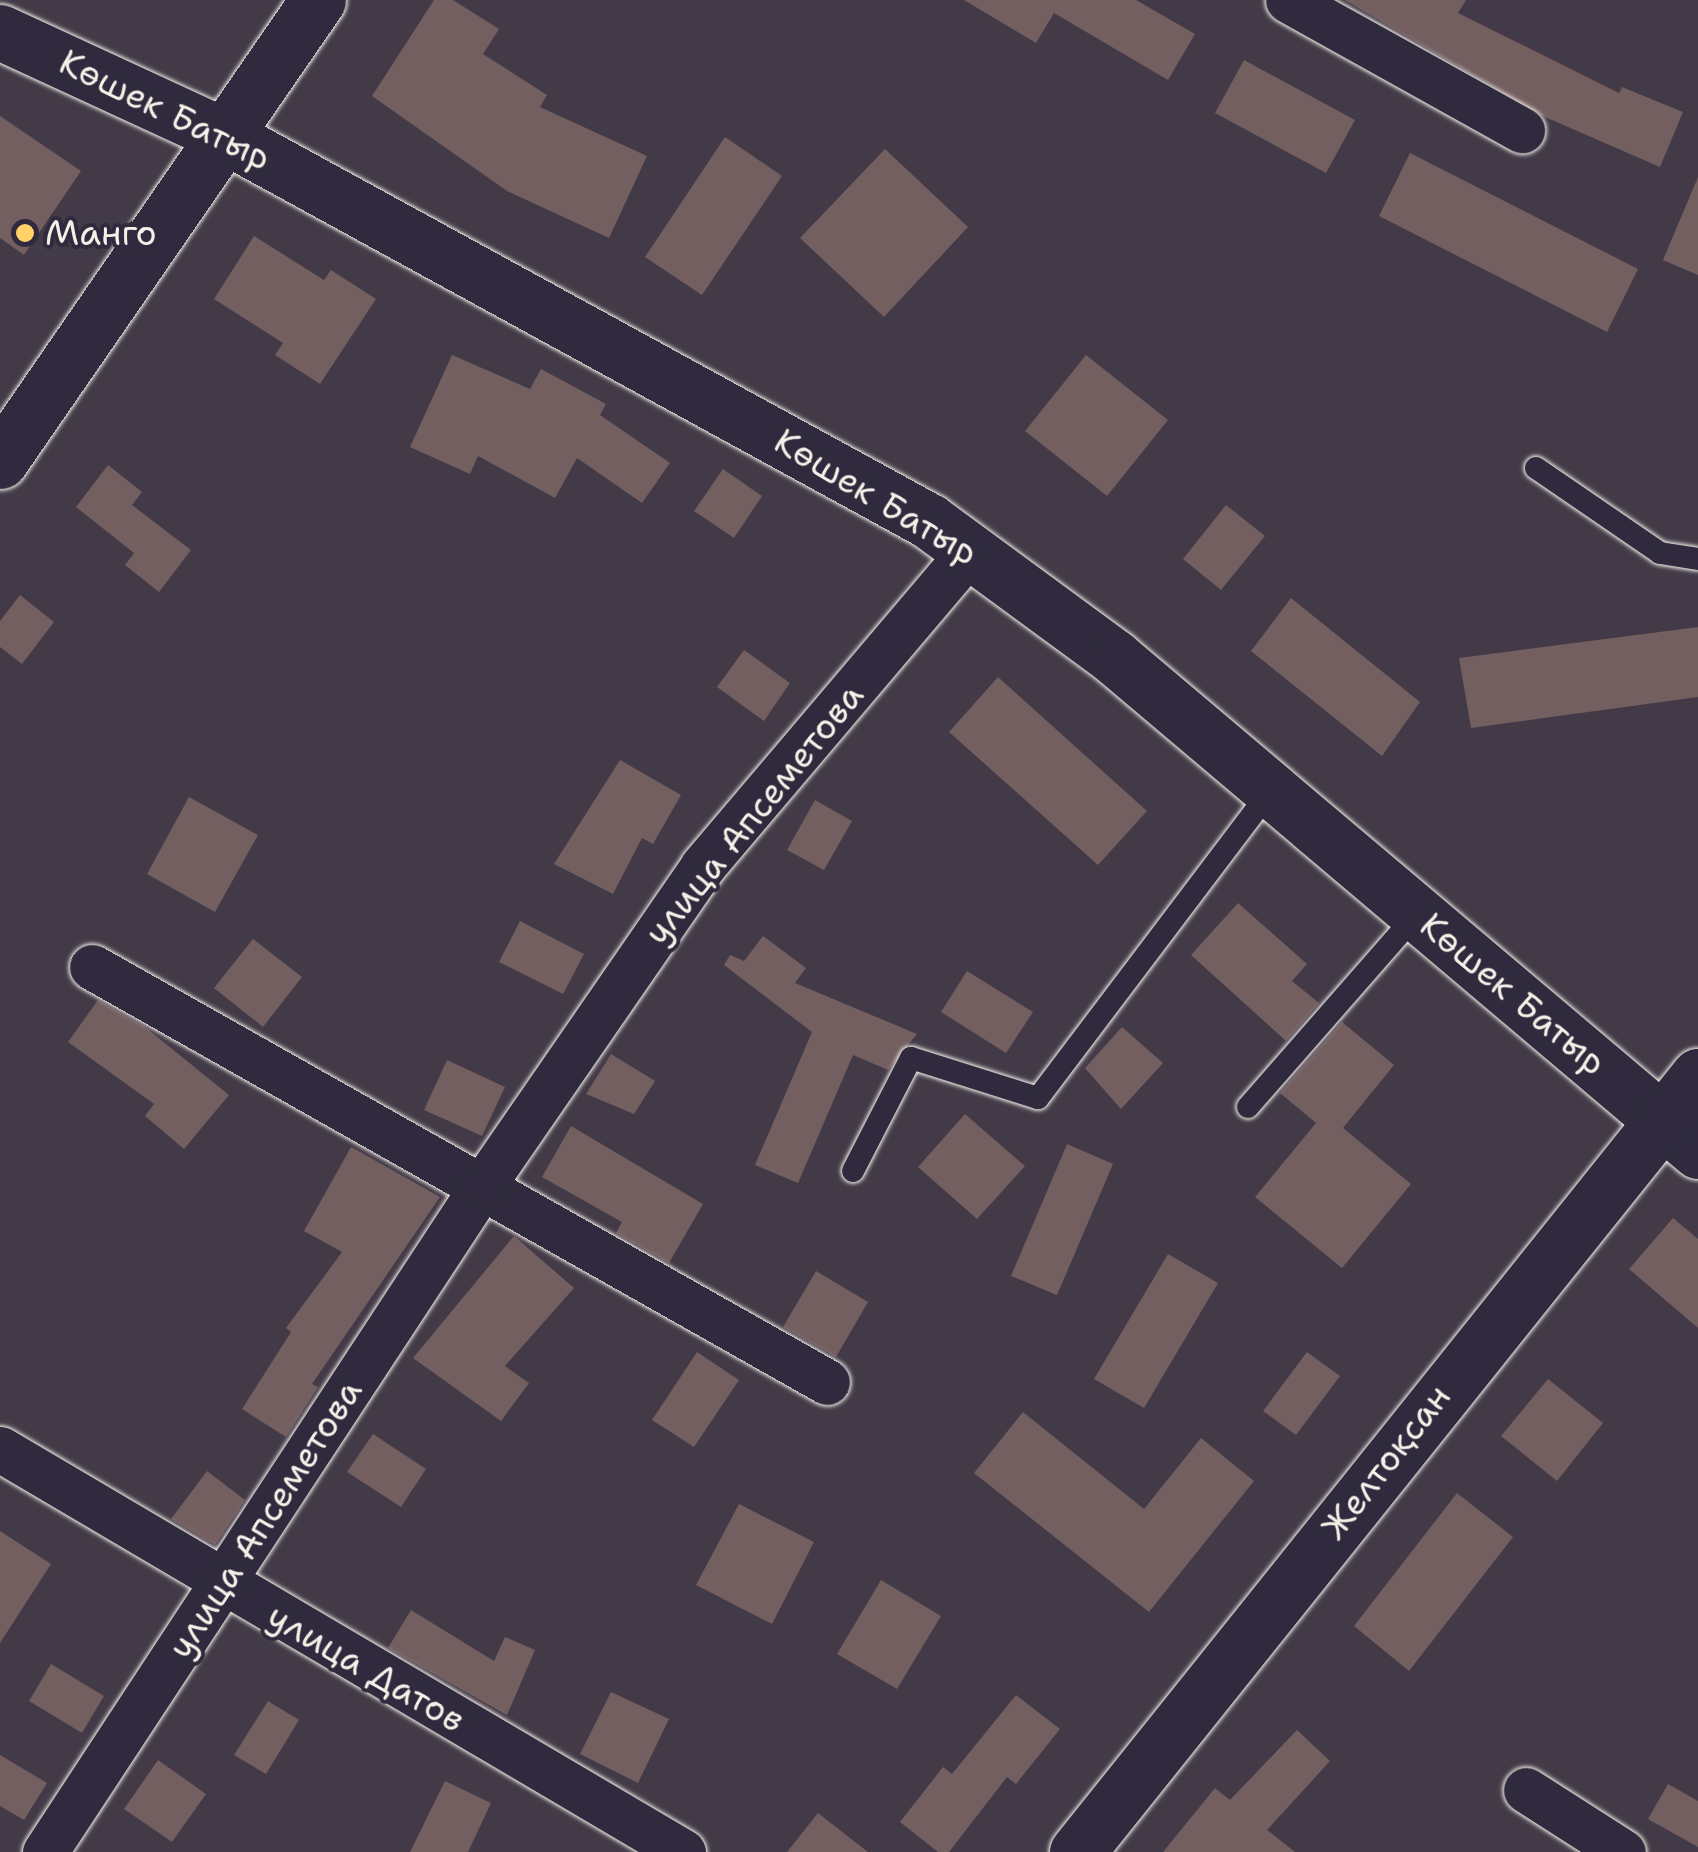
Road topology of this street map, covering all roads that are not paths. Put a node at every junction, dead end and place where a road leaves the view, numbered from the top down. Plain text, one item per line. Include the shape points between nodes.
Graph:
1 (318, 0) edge
2 (1288, 0) edge
3 (0, 32) edge
4 (1522, 130) dead end
5 (227, 137) junction
6 (0, 461) edge
7 (1536, 468) dead end
8 (970, 551) junction
9 (1698, 558) edge
10 (1271, 790) junction
11 (1417, 913) junction
12 (92, 967) dead end
13 (1698, 1076) edge
14 (1248, 1107) dead end
15 (1678, 1134) edge
16 (853, 1171) dead end
17 (483, 1184) junction
18 (827, 1382) dead end
19 (0, 1449) edge
20 (223, 1585) junction
21 (1526, 1790) dead end
22 (45, 1852) edge
23 (683, 1852) edge
24 (1077, 1852) edge
25 (1623, 1852) edge

1 - 5 street
2 - 4 street
3 - 5 street, Көшек Батыр
5 - 6 street
5 - 8 street, Көшек Батыр via 929,520
7 - 9 lane via 1660,553
8 - 10 street, Көшек Батыр via 1114,657
8 - 17 street, улица Апсеметова via 702,867
10 - 11 street, Көшек Батыр
10 - 16 lane via 1038,1098 911,1058
11 - 14 lane
11 - 15 street, Көшек Батыр
12 - 17 street
13 - 15 street, Желтоқсан
15 - 24 street, Желтоқсан
17 - 18 street
17 - 20 street, улица Апсеметова
19 - 20 street, улица Датов
20 - 22 street, улица Апсеметова
20 - 23 street, улица Датов
21 - 25 street

